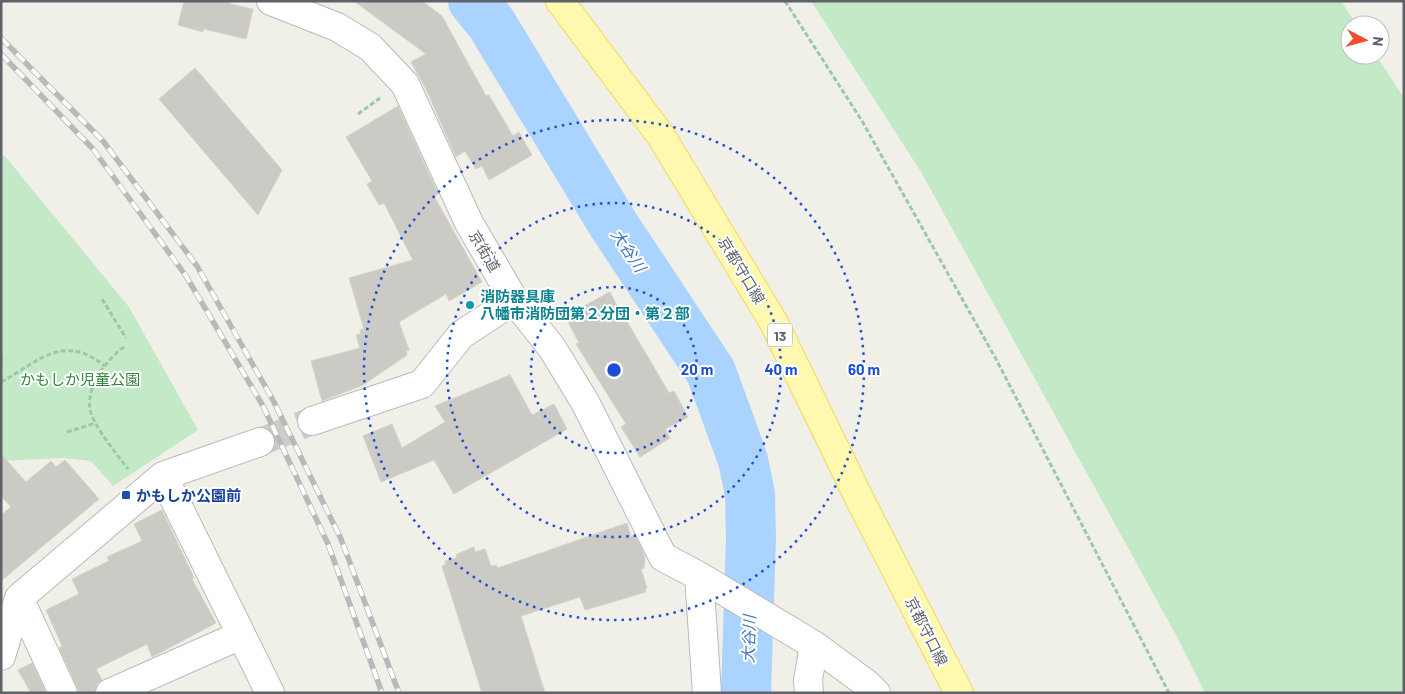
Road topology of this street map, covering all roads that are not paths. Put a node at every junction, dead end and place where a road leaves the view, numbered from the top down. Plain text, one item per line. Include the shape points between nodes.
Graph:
1 (271, 1) edge
2 (560, 1) edge
3 (514, 300) junction
4 (312, 421) tunnel mouth
5 (260, 442) tunnel mouth
6 (153, 484) junction
7 (699, 576) junction
8 (19, 598) junction
9 (241, 635) junction
10 (814, 645) junction
11 (1, 656) edge
12 (63, 693) edge
13 (110, 693) edge
14 (270, 693) edge
15 (707, 693) edge
16 (809, 693) edge
17 (876, 693) edge
18 (959, 693) edge

1 - 3 street, 京街道 via 337,27 370,47 405,84 469,223
2 - 18 main road, 京都守口線 / 13 via 661,136 774,323
3 - 4 street via 461,335 422,384
3 - 7 street, 京街道 via 552,348 584,402 663,557
5 - 6 street
6 - 8 street
6 - 9 street
7 - 10 street, 京街道
7 - 15 street
8 - 11 street
8 - 12 street
9 - 13 street
9 - 14 street
10 - 16 street
10 - 17 street

